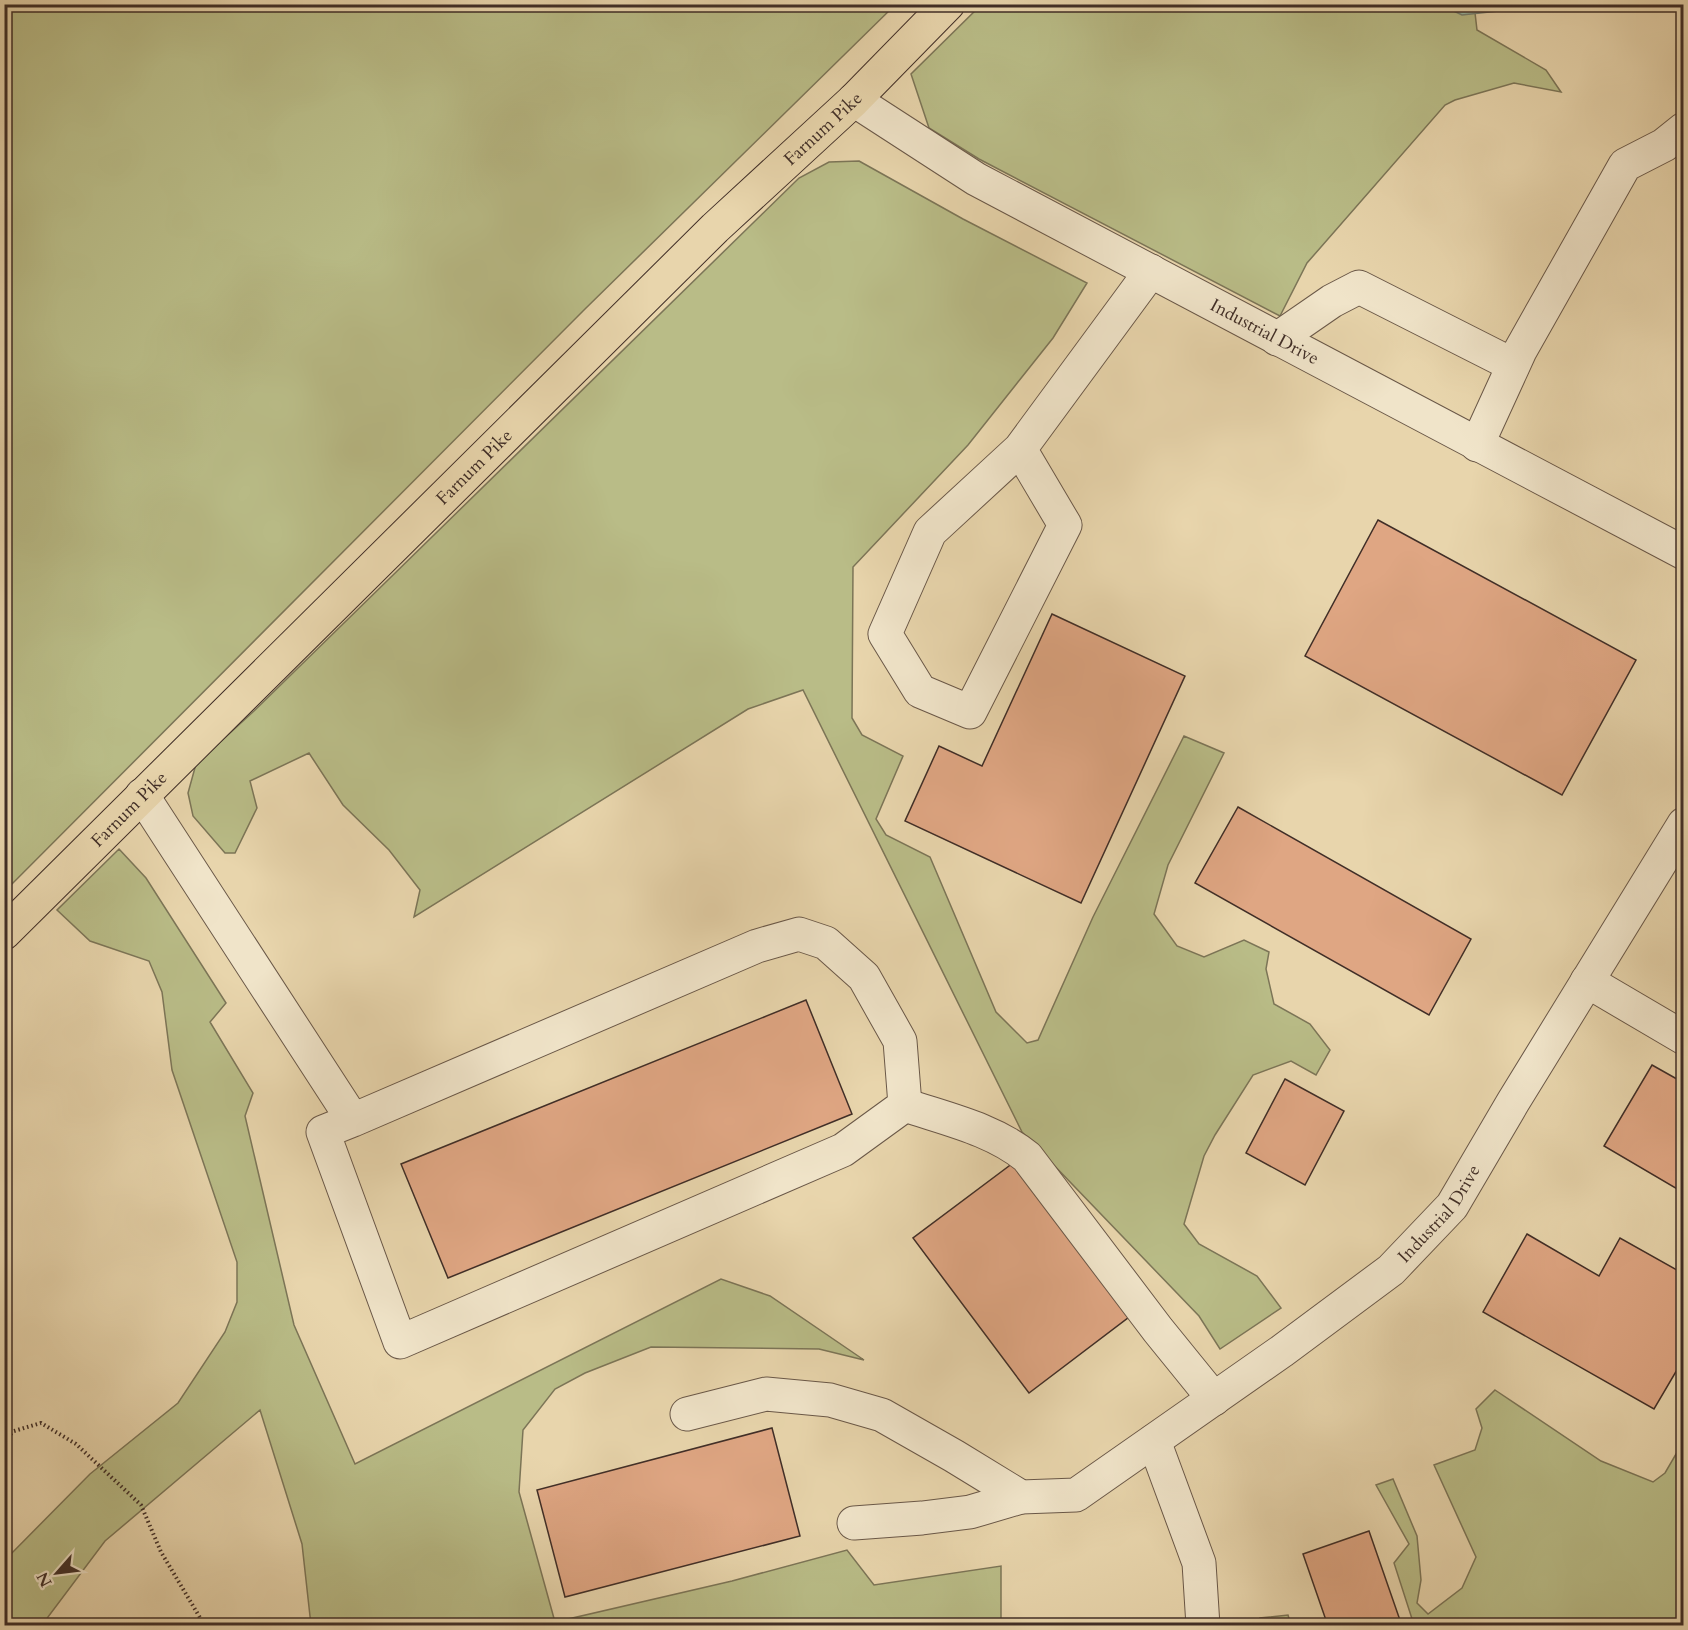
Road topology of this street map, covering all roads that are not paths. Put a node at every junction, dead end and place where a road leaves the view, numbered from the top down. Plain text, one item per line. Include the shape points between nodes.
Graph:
1 (948, 4) edge
2 (854, 100) junction
3 (1683, 129) edge
4 (1151, 271) junction
5 (1277, 339) junction
6 (1513, 365) junction
7 (1478, 445) junction
8 (1020, 449) junction
9 (1683, 553) edge
10 (142, 795) junction
11 (1683, 824) edge
12 (4, 933) edge
13 (1587, 981) junction
14 (1683, 1038) edge
15 (905, 1105) junction
16 (353, 1120) junction
17 (1214, 1399) junction
18 (687, 1414) dead end
19 (1154, 1441) junction
20 (1021, 1497) junction
21 (854, 1523) dead end
22 (1203, 1626) edge

1 - 2 main road, Farnum Pike
2 - 4 street, Industrial Drive via 976,179
2 - 10 main road, Farnum Pike via 715,228
3 - 6 street via 1664,145 1625,165
4 - 5 street, Industrial Drive
4 - 8 street
5 - 6 street via 1359,287
5 - 7 street, Industrial Drive
6 - 7 street
7 - 9 street, Industrial Drive
8 - 8 street via 930,532 885,634 920,691 970,712 1065,525
10 - 12 main road, Farnum Pike
10 - 16 street
11 - 13 street, Industrial Drive
13 - 14 street
13 - 17 street, Industrial Drive via 1452,1206 1391,1270
15 - 16 street via 900,1041 864,977 826,943 799,934 757,946
15 - 16 street via 843,1150 400,1342 323,1132
15 - 17 street via 994,1135 1027,1157
17 - 19 street, Industrial Drive
18 - 20 street via 766,1394 830,1400 882,1415
19 - 20 street, Industrial Drive via 1076,1495
19 - 22 street via 1199,1563
20 - 21 street via 970,1512

